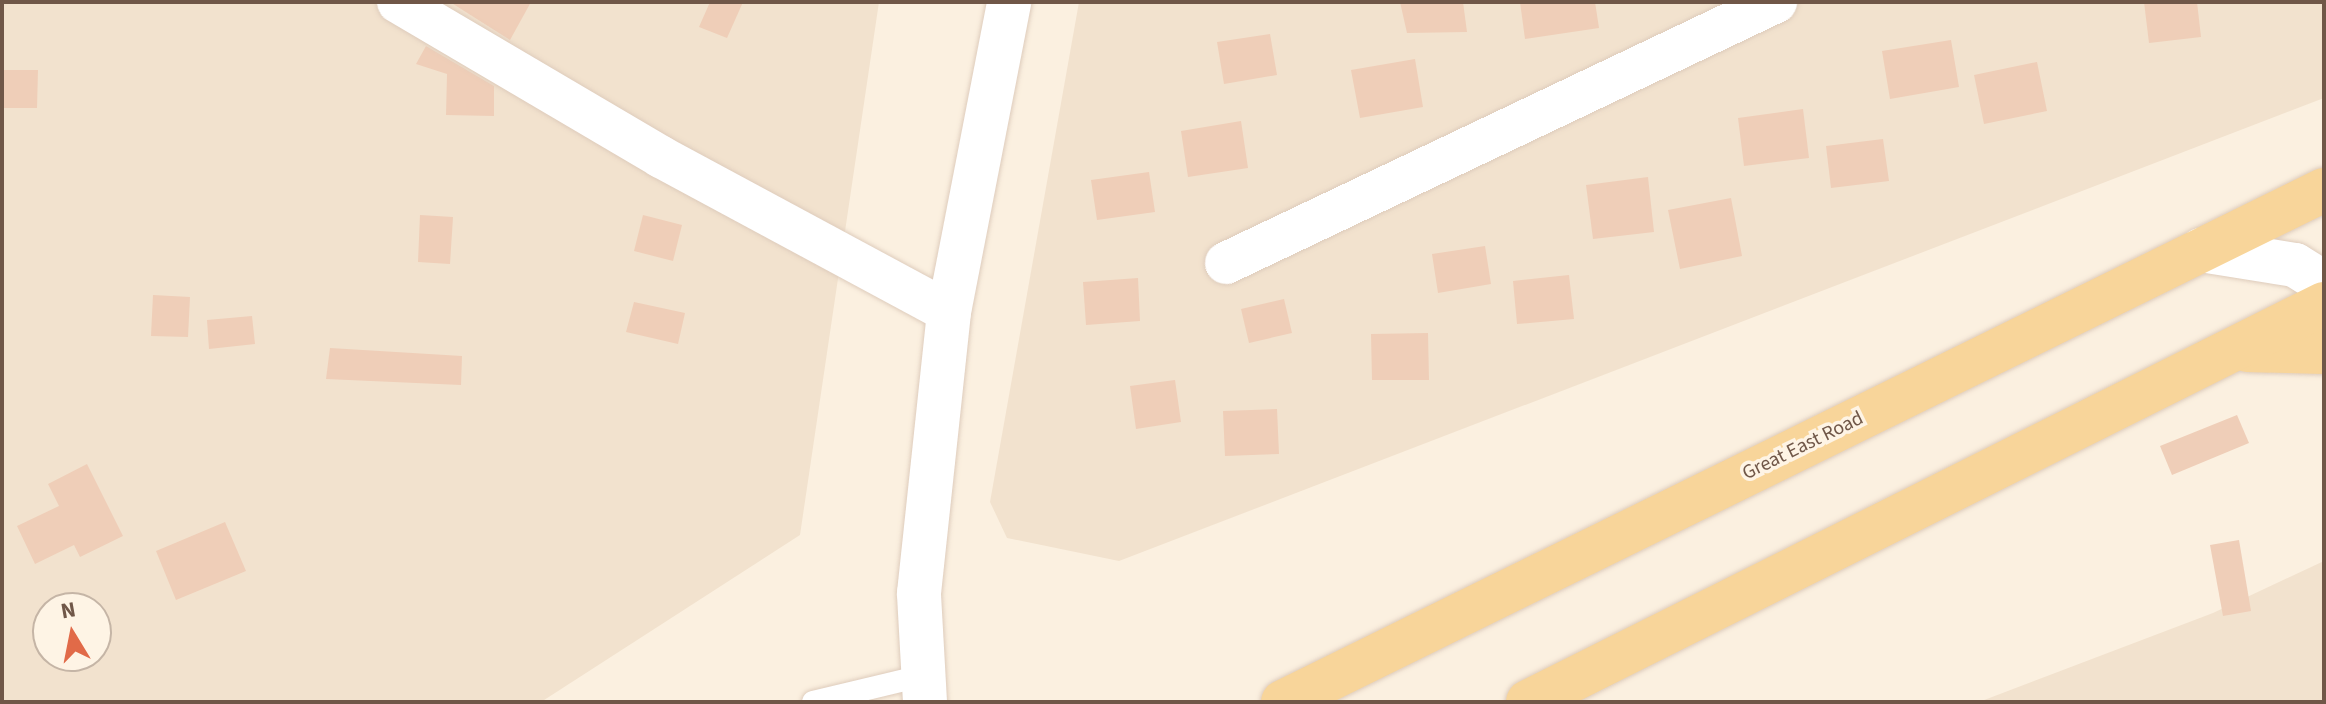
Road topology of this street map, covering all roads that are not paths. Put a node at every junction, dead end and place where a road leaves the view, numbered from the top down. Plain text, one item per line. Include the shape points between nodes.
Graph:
1 (398, 2) edge
2 (1009, 2) edge
3 (1688, 2) edge
4 (1776, 2) edge
5 (1681, 44) junction
6 (2324, 190) edge
7 (2201, 250) junction
8 (1226, 263) dead end
9 (2324, 283) edge
10 (2324, 304) edge
11 (949, 312) junction
12 (2232, 350) junction
13 (2324, 352) edge
14 (923, 689) edge
15 (813, 702) edge
16 (1283, 702) edge
17 (1528, 702) edge

1 - 11 street via 661,157
2 - 11 street
3 - 5 street
4 - 5 street
5 - 8 street
6 - 7 main road, Great East Road
7 - 9 street via 2295,265
7 - 16 main road, Great East Road
10 - 12 main road
11 - 14 street via 919,593
12 - 13 main road
12 - 17 main road
14 - 15 lane

